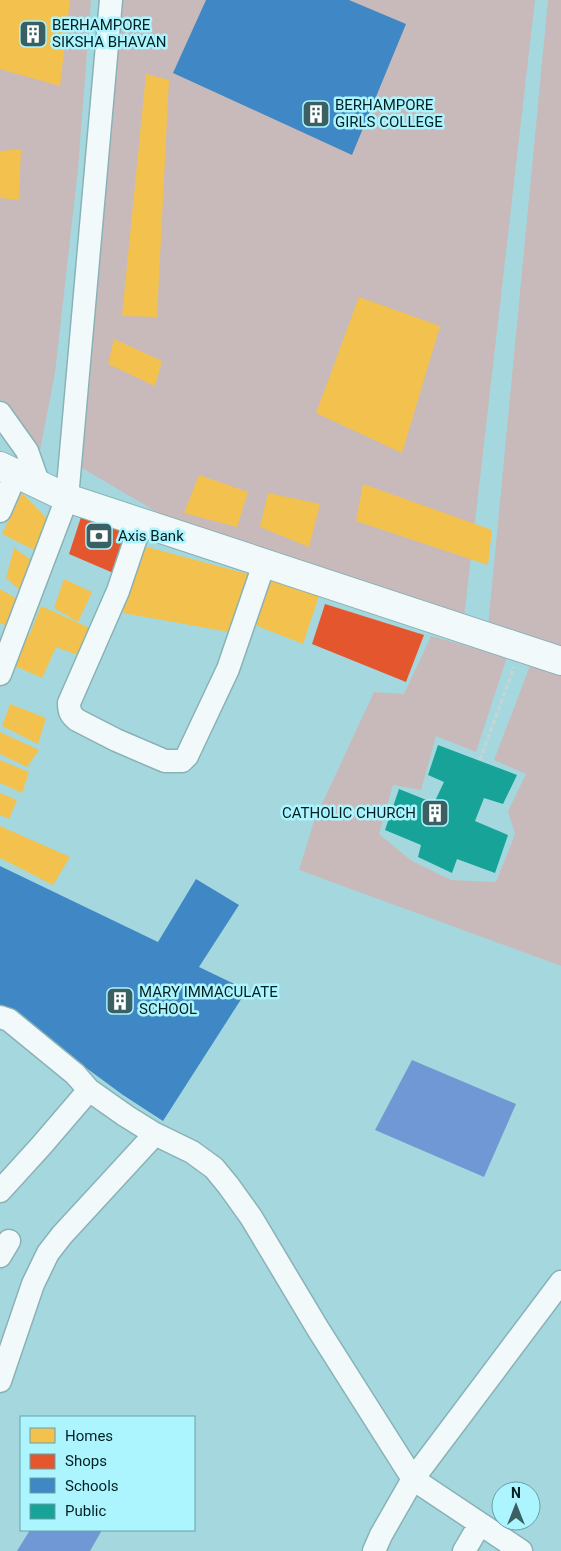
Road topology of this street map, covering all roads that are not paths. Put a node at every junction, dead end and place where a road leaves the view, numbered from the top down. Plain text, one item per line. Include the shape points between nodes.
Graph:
1 (111, 0) edge
2 (0, 413) edge
3 (18, 475) edge
4 (67, 498) junction
5 (0, 511) edge
6 (141, 523) junction
7 (264, 564) junction
8 (561, 661) edge
9 (0, 674) edge
10 (0, 1017) edge
11 (89, 1090) junction
12 (155, 1134) junction
13 (0, 1191) edge
14 (561, 1282) edge
15 (0, 1381) edge
16 (413, 1479) junction
17 (480, 1524) junction
18 (374, 1551) edge
19 (464, 1551) edge
20 (520, 1551) edge

1 - 4 street
2 - 3 street via 28,451
3 - 4 street
3 - 5 street
4 - 6 street
4 - 9 street
6 - 7 street
6 - 7 street via 118,591 69,703 69,710 77,720 165,761 182,762 187,756 228,669
7 - 8 street
10 - 11 street via 9,1020 75,1074
11 - 12 street
11 - 13 street
12 - 15 street via 48,1253 33,1284
12 - 16 street via 192,1152 214,1168 228,1185
14 - 16 street
16 - 17 street
16 - 18 street
17 - 19 street
17 - 20 street

